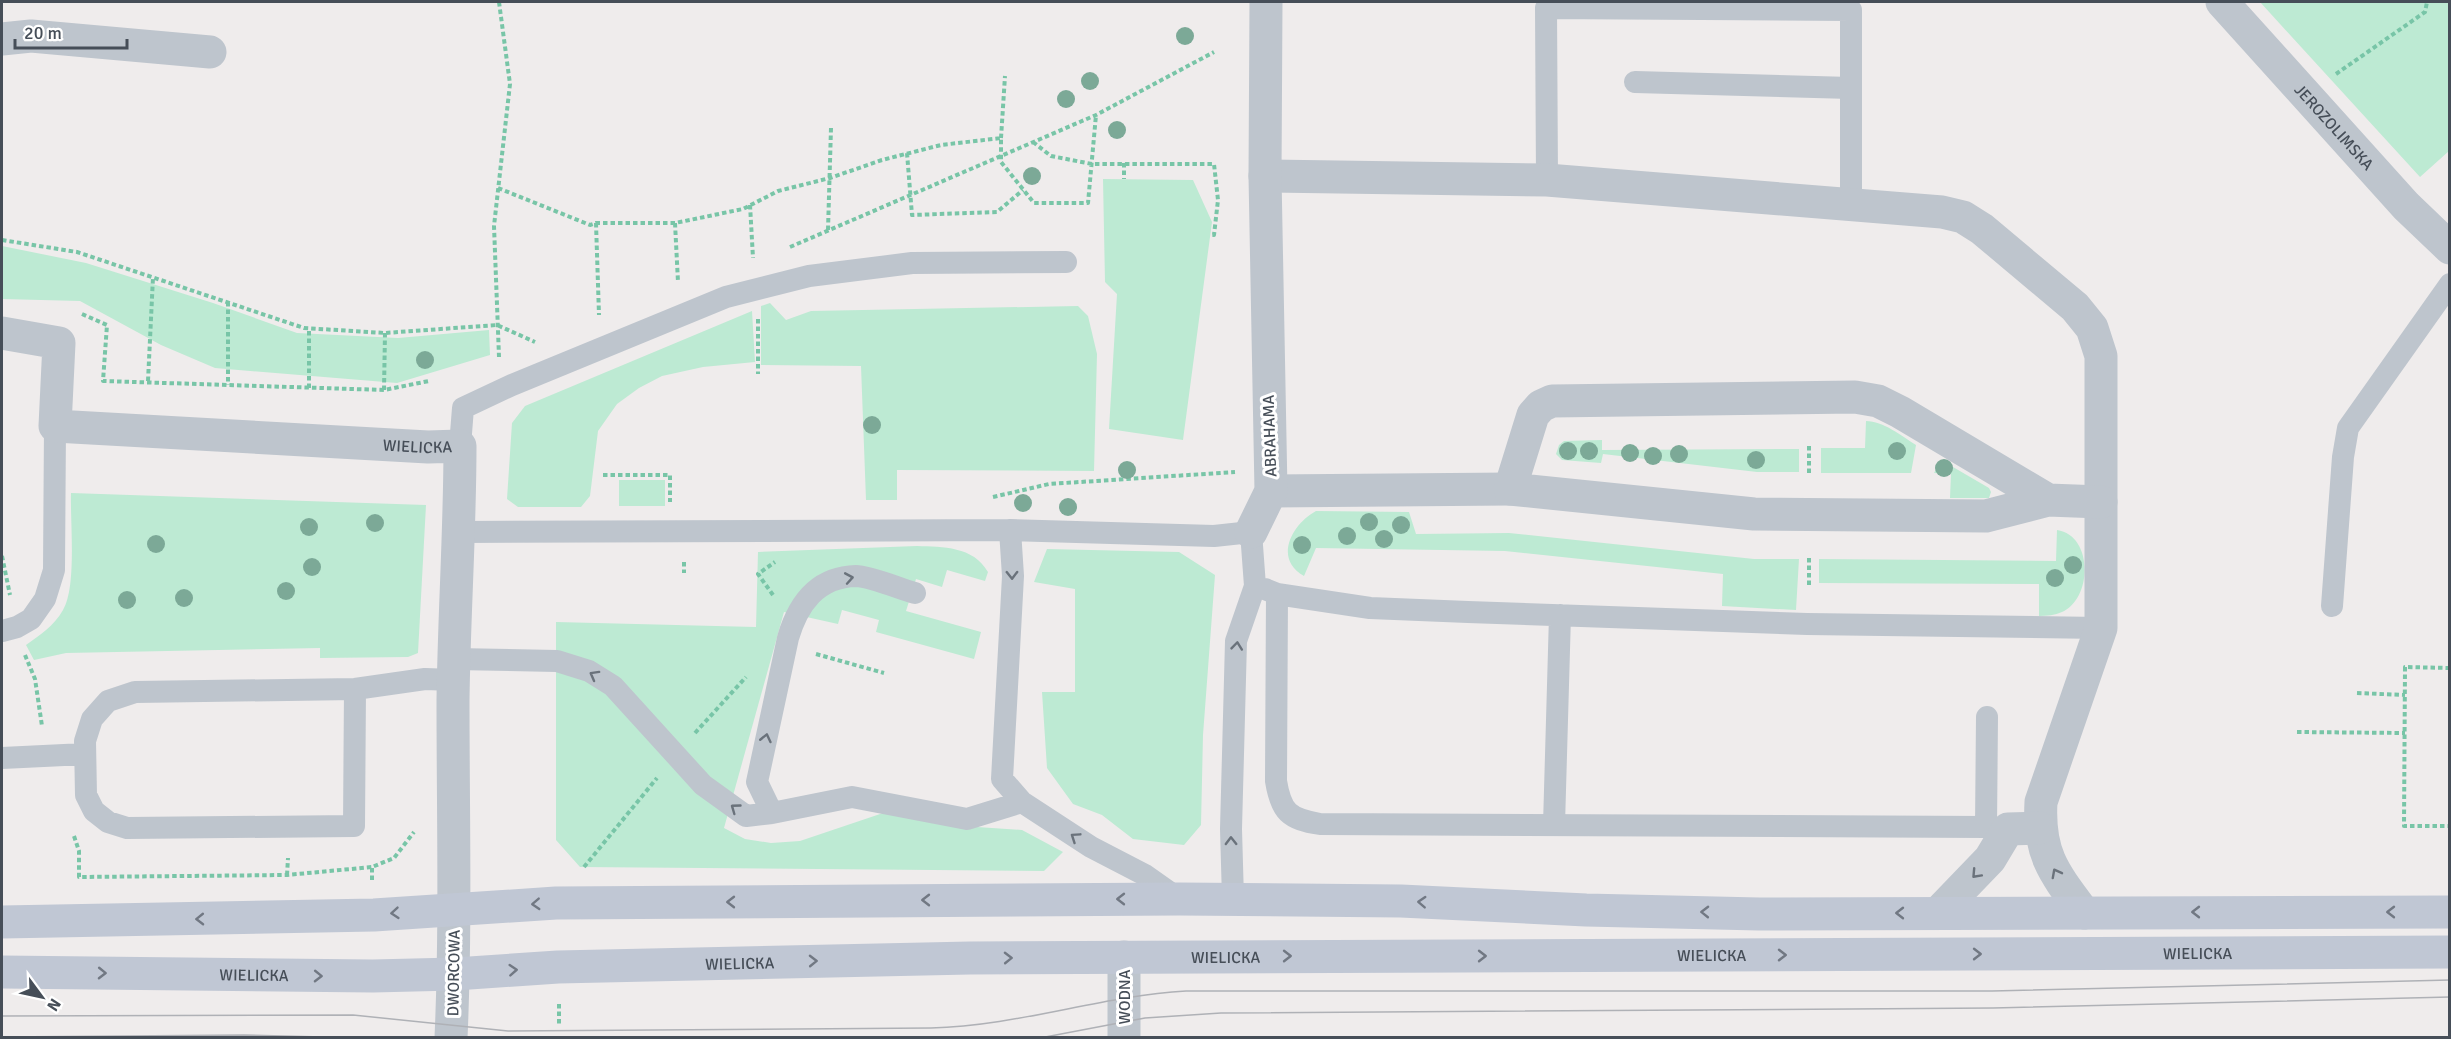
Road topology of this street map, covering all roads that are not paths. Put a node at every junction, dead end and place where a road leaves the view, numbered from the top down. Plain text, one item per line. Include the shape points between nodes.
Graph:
1 (1266, 2) edge
2 (2222, 2) edge
3 (2, 39) edge
4 (210, 52) dead end
5 (1635, 82) dead end
6 (1851, 88) junction
7 (1265, 176) junction
8 (1547, 180) junction
9 (1851, 204) junction
10 (2450, 248) edge
11 (1066, 262) dead end
12 (2450, 284) edge
13 (2, 333) edge
14 (55, 426) junction
15 (460, 446) junction
16 (1510, 489) junction
17 (1271, 490) junction
18 (2048, 500) junction
19 (2101, 502) junction
20 (1010, 530) junction
21 (460, 532) junction
22 (1251, 532) junction
23 (1255, 586) junction
24 (915, 593) dead end
25 (1277, 594) junction
26 (2332, 606) dead end
27 (1560, 615) junction
28 (2101, 628) junction
29 (2, 631) edge
30 (454, 669) junction
31 (355, 689) junction
32 (1987, 717) dead end
33 (85, 754) junction
34 (2, 758) edge
35 (1022, 801) junction
36 (772, 813) junction
37 (1554, 825) junction
38 (2011, 828) junction
39 (1179, 899) junction
40 (1233, 899) junction
41 (453, 908) junction
42 (2450, 912) edge
43 (1938, 913) junction
44 (2084, 913) junction
45 (2, 922) edge
46 (2450, 952) edge
47 (1124, 957) junction
48 (2, 972) edge
49 (455, 974) junction
50 (451, 1038) edge
51 (1124, 1038) edge

1 - 7 street, ABRAHAMA
2 - 10 street, JEROZOLIMSKA via 2406,206
3 - 4 street via 31,36
5 - 6 lane
6 - 8 lane via 1851,10 1546,8
6 - 9 lane
7 - 8 street
7 - 17 street, ABRAHAMA
8 - 9 street
9 - 19 street via 1963,217 2066,300 2092,328 2101,356
11 - 15 lane via 912,263 809,276 726,297 463,408
12 - 26 lane via 2348,428
13 - 14 street via 59,343
14 - 15 street, WIELICKA
14 - 29 lane via 54,570 45,599 32,619
15 - 21 street, WIELICKA
16 - 17 street
16 - 18 street via 1754,514 1986,516
16 - 18 street via 1533,415 1552,400 1855,397 1878,401 1900,412
17 - 22 street, ABRAHAMA
18 - 19 street
19 - 28 street
20 - 21 lane
20 - 22 lane via 1214,536
20 -> 35 lane via 1013,576 1002,779
21 - 30 street, WIELICKA
22 - 23 lane, ABRAHAMA
23 - 25 lane
40 -> 23 lane, ABRAHAMA via 1236,641
36 -> 24 lane via 757,782 787,645 804,602 822,584 857,576
25 - 27 lane via 1370,608
25 - 37 lane via 1276,781 1279,800 1288,814 1320,824
27 - 28 lane via 1807,624
27 - 37 lane
28 - 38 street via 2041,802
30 - 31 lane via 425,679
36 -> 30 lane via 746,816 703,785 613,686 590,671 557,661
30 - 41 street, WIELICKA
31 - 33 lane via 135,692 108,701 92,719
31 - 33 lane via 354,826 127,828 108,822 94,811 86,795
32 - 38 lane
33 - 34 lane
35 - 36 lane via 967,819 852,797
39 -> 35 lane
37 - 38 lane
38 -> 43 street via 1990,860
44 -> 38 street via 2044,851
39 - 40 main road
39 -> 41 main road via 596,903
43 -> 40 main road via 1736,913
41 -> 45 main road via 374,915
41 - 49 street, DWORCOWA
42 -> 44 main road
43 - 44 main road
47 -> 46 main road, WIELICKA
49 -> 47 main road, WIELICKA via 558,967
47 - 51 street, WODNA
48 -> 49 main road, WIELICKA
49 - 50 street, DWORCOWA

